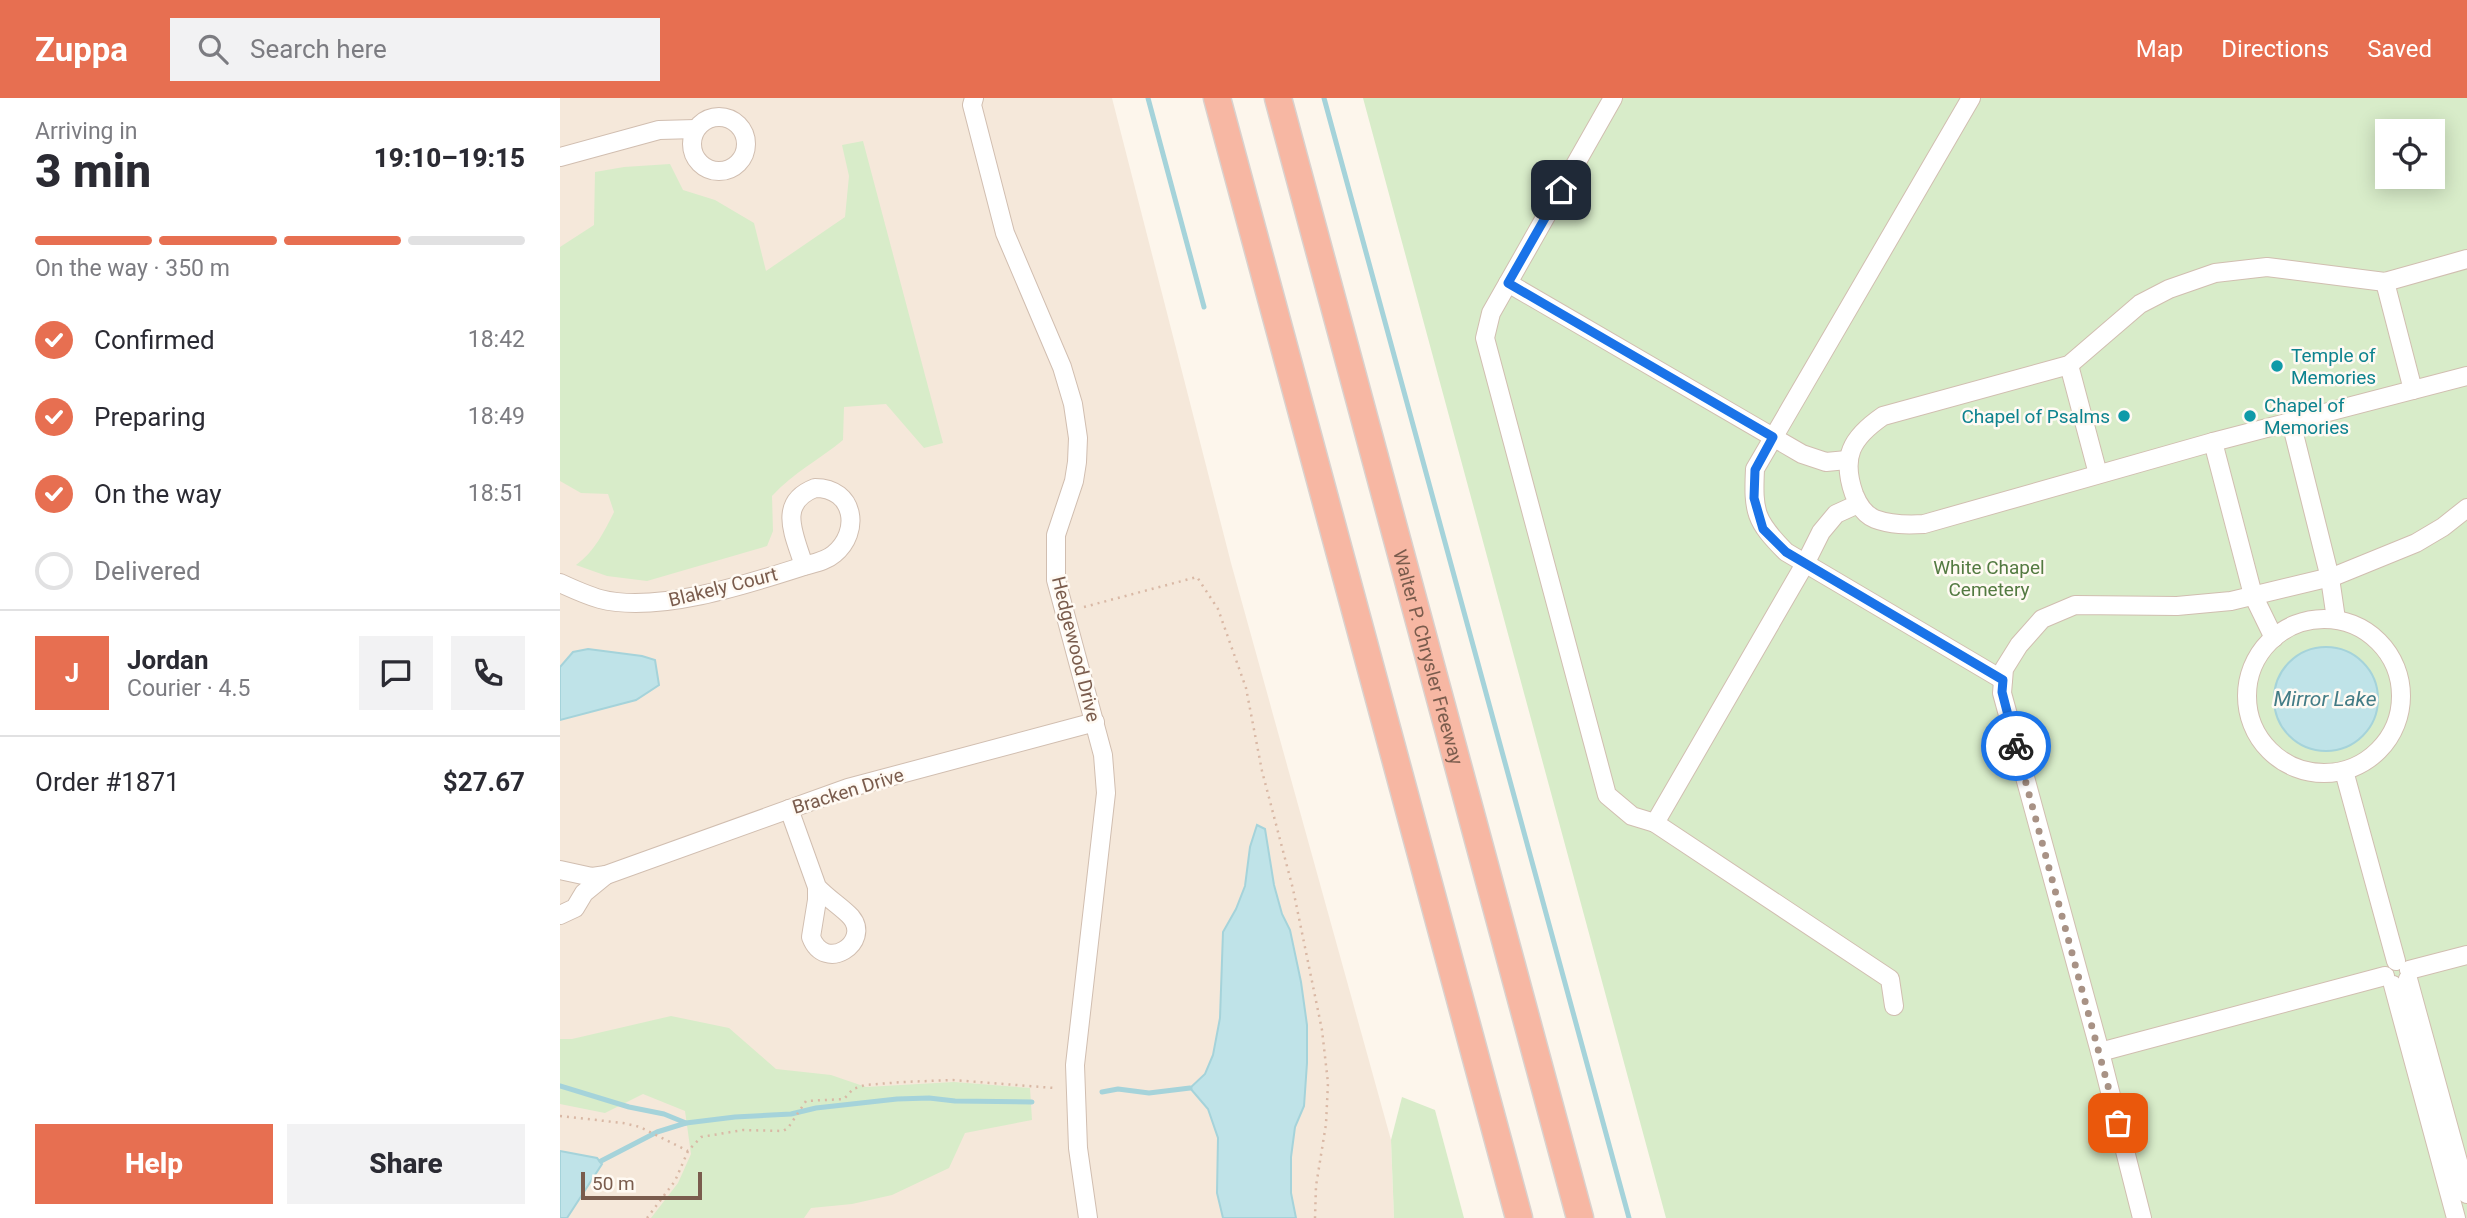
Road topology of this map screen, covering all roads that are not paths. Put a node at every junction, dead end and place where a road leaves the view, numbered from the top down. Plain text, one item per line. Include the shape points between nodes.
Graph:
1 (974, 98) edge
2 (1217, 98) edge
3 (1278, 98) edge
4 (1613, 98) edge
5 (1971, 98) edge
6 (696, 129) dead end
7 (560, 157) edge
8 (2467, 259) edge
9 (2385, 282) junction
10 (1508, 283) junction
11 (2069, 365) junction
12 (2467, 376) edge
13 (2413, 390) junction
14 (2291, 422) junction
15 (1773, 437) junction
16 (2213, 442) junction
17 (1847, 460) junction
18 (2098, 474) junction
19 (1858, 504) junction
20 (2467, 508) edge
21 (1806, 562) junction
22 (804, 566) dead end
23 (2330, 578) junction
24 (560, 583) edge
25 (2253, 595) junction
26 (2336, 619) junction
27 (2274, 638) junction
28 (2003, 680) junction
29 (1095, 722) junction
30 (2344, 771) junction
31 (789, 809) junction
32 (1654, 823) junction
33 (560, 870) edge
34 (606, 875) junction
35 (817, 887) dead end
36 (560, 915) edge
37 (2467, 955) edge
38 (2398, 974) junction
39 (1894, 1006) dead end
40 (2100, 1052) junction
41 (2467, 1194) edge
42 (1088, 1218) edge
43 (1519, 1218) edge
44 (1580, 1218) edge
45 (2142, 1218) edge
46 (2456, 1218) edge

1 - 29 street, Hedgewood Drive via 972,105 1005,233 1073,404 1077,462 1056,535 1056,580
2 - 43 highway
3 - 44 highway, Walter P. Chrysler Freeway
4 - 10 street
5 - 15 street
6 - 7 street via 659,130
8 - 9 street
9 - 11 street via 2267,267 2215,273 2140,304
9 - 13 street
10 - 15 street
10 - 32 street via 1491,313 1485,338 1607,795 1632,816
11 - 17 street via 1883,416 1863,429
11 - 18 street
12 - 13 street
13 - 14 street
14 - 16 street
14 - 23 street
15 - 17 street via 1826,462
15 - 21 street via 1755,470 1754,498 1763,529 1786,552
16 - 18 street
16 - 25 street
17 - 19 street
18 - 19 street via 1924,524 1898,525 1872,518
19 - 21 street via 1836,514
20 - 23 street via 2416,543
21 - 28 street
21 - 32 street
22 - 24 street, Blakely Court via 668,602 602,600
23 - 25 street
23 - 26 street
25 - 27 street
25 - 28 street via 2177,606 2075,605 2042,619 2019,645 2004,669
26 - 27 street via 2302,622
26 - 30 street via 2363,629 2380,643 2392,659 2401,695 2400,712 2385,743 2359,765
27 - 30 street via 2256,659 2249,679 2248,705 2254,729 2266,747 2296,768 2315,773
28 - 40 street via 2002,692
29 - 31 street, Bracken Drive via 848,788
29 - 42 street, Hedgewood Drive via 1106,793 1074,1065 1078,1148
30 - 38 street
31 - 34 street, Bracken Drive
31 - 35 street
32 - 39 street via 1890,979
33 - 34 street, Bracken Drive via 583,877
34 - 36 street, Bracken Drive via 589,887 575,908
37 - 38 street
38 - 40 street
38 - 41 street
38 - 46 street
40 - 45 street

